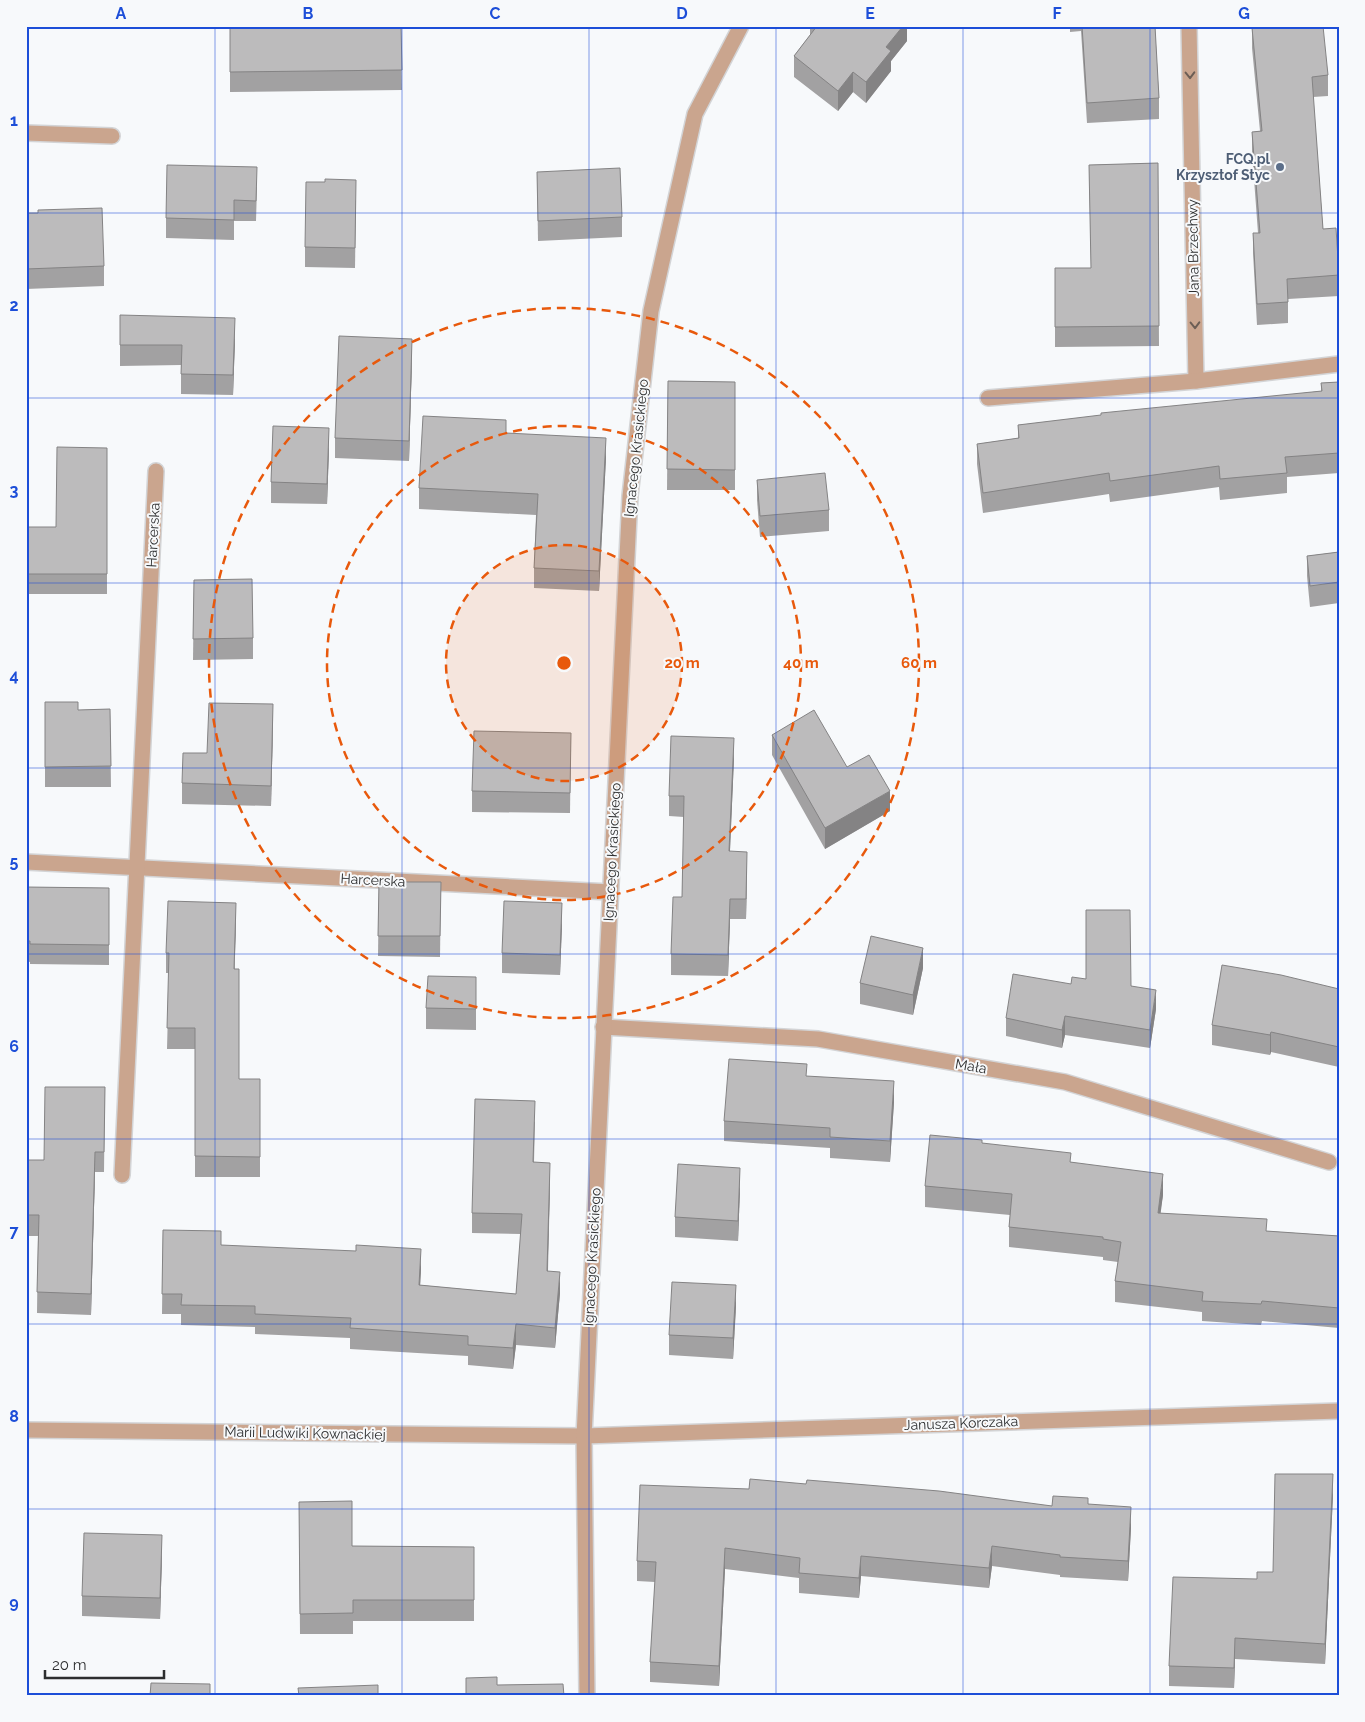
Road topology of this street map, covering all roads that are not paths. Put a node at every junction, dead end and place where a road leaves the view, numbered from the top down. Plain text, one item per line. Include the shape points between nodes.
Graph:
1 (741, 26) edge
2 (1189, 26) edge
3 (26, 133) edge
4 (112, 136) dead end
5 (1339, 364) edge
6 (1196, 381) junction
7 (988, 398) dead end
8 (156, 471) dead end
9 (26, 862) edge
10 (137, 868) junction
11 (610, 892) junction
12 (603, 1028) junction
13 (1329, 1162) dead end
14 (122, 1175) dead end
15 (1339, 1411) edge
16 (26, 1430) edge
17 (584, 1436) junction
18 (587, 1696) edge

1 - 11 street, Ignacego Krasickiego via 695,114 650,311 630,496
2 -> 6 street, Jana Brzechwy
3 - 4 street
5 - 6 street
6 - 7 street
8 - 10 street, Harcerska
9 - 10 street, Harcerska
10 - 11 street, Harcerska
10 - 14 street, Harcerska
11 - 12 street, Ignacego Krasickiego
12 - 13 street, Mała via 818,1039 1065,1082
12 - 17 street, Ignacego Krasickiego
15 - 17 street, Janusza Korczaka
16 - 17 street, Marii Ludwiki Kownackiej
17 - 18 street, Ignacego Krasickiego

